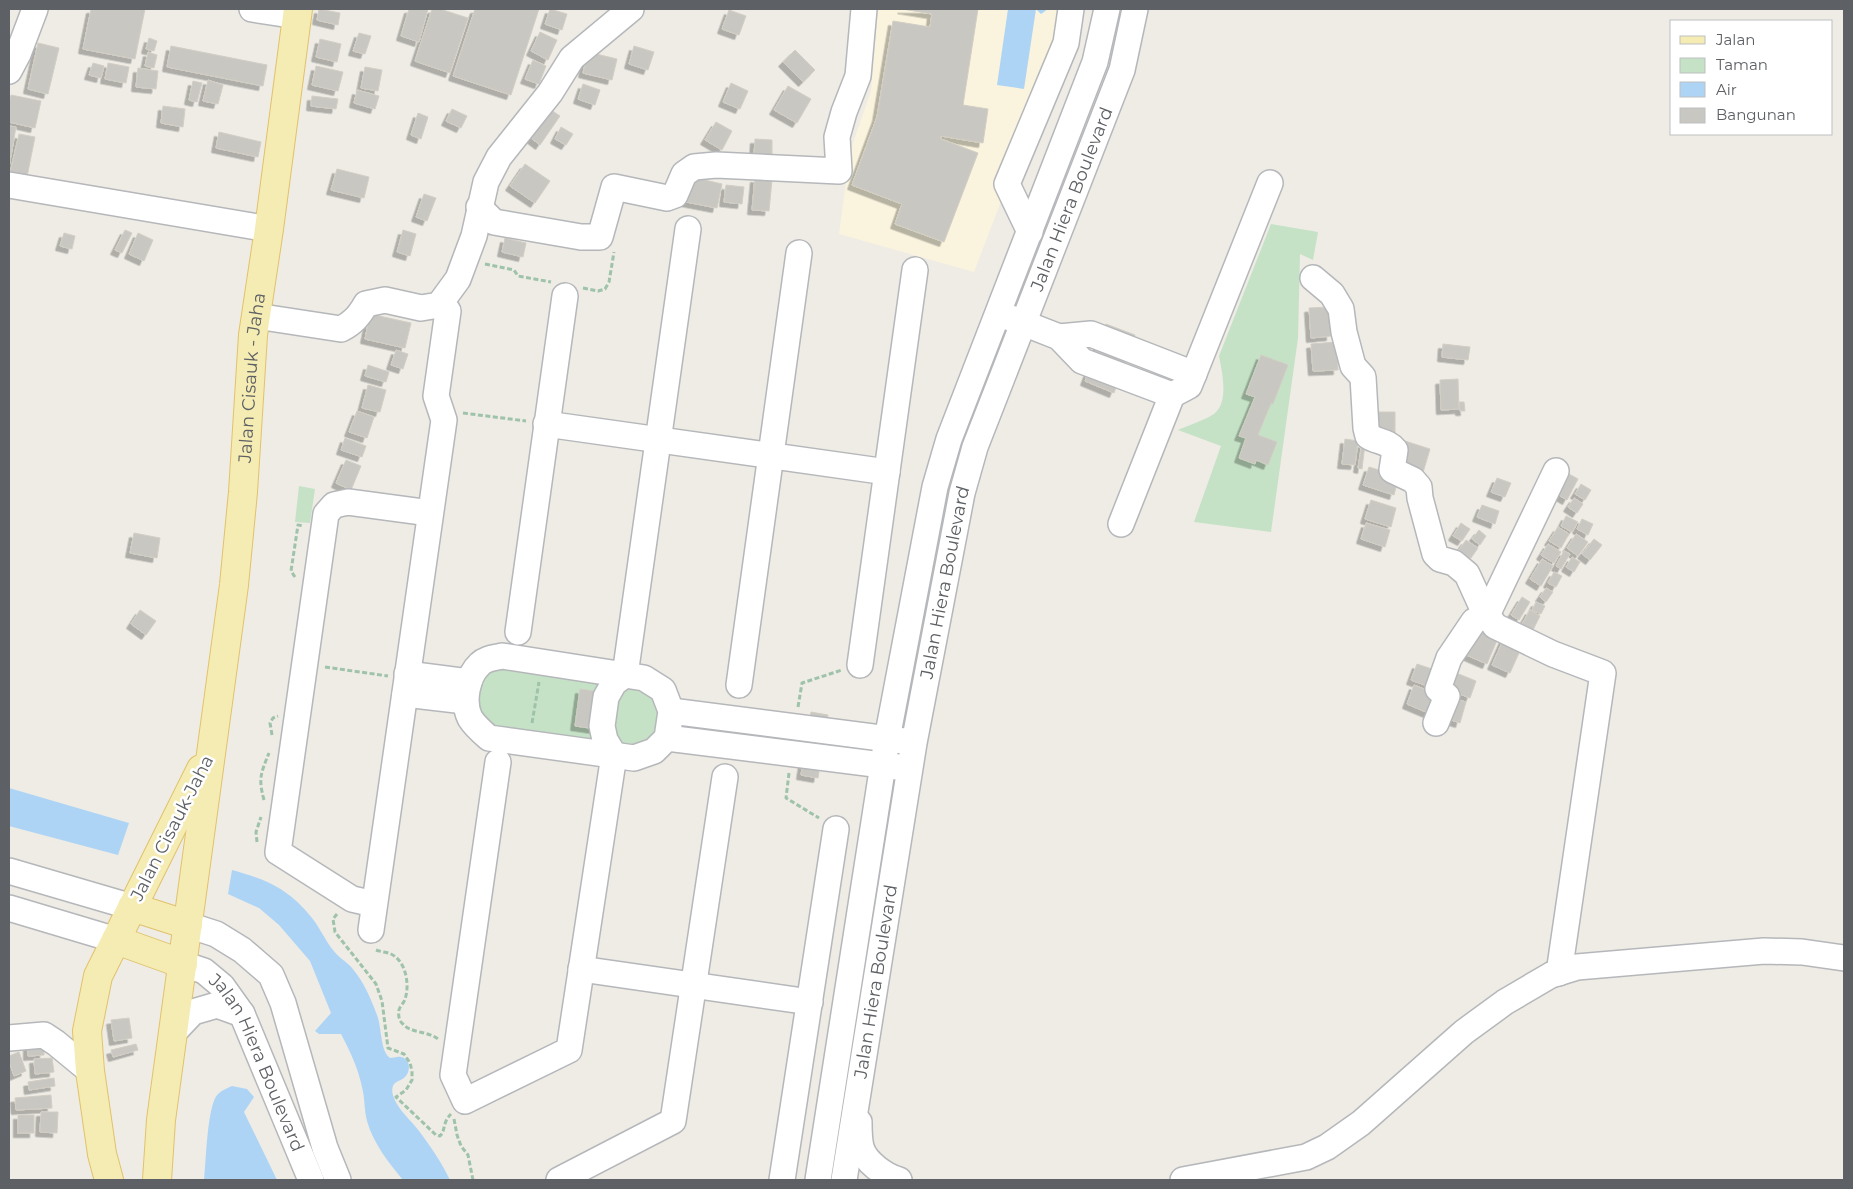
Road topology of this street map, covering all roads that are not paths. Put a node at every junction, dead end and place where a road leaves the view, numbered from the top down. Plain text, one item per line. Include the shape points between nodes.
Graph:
1 (35, 9) edge
2 (252, 9) edge
3 (631, 9) edge
4 (864, 9) edge
5 (1072, 9) edge
6 (1107, 9) edge
7 (1135, 9) edge
8 (297, 12) edge
9 (9, 72) edge
10 (1270, 183) dead end
11 (9, 185) edge
12 (479, 207) junction
13 (269, 229) junction
14 (688, 229) dead end
15 (1030, 232) junction
16 (800, 253) dead end
17 (915, 270) dead end
18 (1313, 278) dead end
19 (565, 290) road end
20 (448, 311) dead end
21 (997, 312) junction
22 (256, 316) junction
23 (1023, 323) junction
24 (1060, 337) junction
25 (1194, 374) junction
26 (1172, 395) junction
27 (546, 424) junction
28 (658, 440) junction
29 (771, 455) junction
30 (1556, 471) dead end
31 (887, 472) junction
32 (430, 513) junction
33 (1122, 524) dead end
34 (1487, 614) junction
35 (518, 632) dead end
36 (860, 665) road end
37 (625, 675) junction
38 (406, 682) junction
39 (739, 685) dead end
40 (467, 692) junction
41 (671, 711) junction
42 (1436, 723) dead end
43 (795, 727) junction
44 (667, 738) junction
45 (887, 739) junction
46 (914, 743) junction
47 (212, 748) junction
48 (792, 753) junction
49 (614, 756) junction
50 (498, 762) dead end
51 (883, 765) junction
52 (910, 768) junction
53 (725, 777) dead end
54 (836, 829) road end
55 (9, 870) edge
56 (363, 901) junction
57 (132, 907) junction
58 (9, 908) edge
59 (188, 925) junction
60 (371, 930) road end
61 (116, 940) junction
62 (1844, 958) edge
63 (183, 964) junction
64 (581, 968) junction
65 (1559, 973) junction
66 (694, 985) junction
67 (810, 1002) junction
68 (242, 1014) junction
69 (173, 1033) junction
70 (9, 1038) edge
71 (90, 1070) junction
72 (857, 1100) junction
73 (109, 1180) edge
74 (157, 1180) edge
75 (311, 1180) edge
76 (338, 1180) edge
77 (560, 1180) edge
78 (782, 1180) edge
79 (818, 1180) edge
80 (844, 1180) edge
81 (899, 1180) edge
82 (1183, 1180) edge

1 - 9 street
2 - 8 street
3 - 12 street via 572,58 550,93 499,157 486,182
4 - 12 street via 858,76 838,137 838,171 716,165 694,167 684,174 675,195 667,198 614,187 600,236 581,237 494,222
5 - 15 street via 1066,43 1007,184
6 - 15 street, Jalan Hiera Boulevard via 1095,62
7 - 23 street, Jalan Hiera Boulevard via 1122,70
8 - 13 main road, Jalan Cisauk - Jaha
10 - 25 street
11 - 13 street
12 - 22 street via 474,236 458,279 440,305 421,308 385,300 366,304 358,317 341,329
13 - 22 main road, Jalan Cisauk - Jaha
14 - 28 street
15 - 21 street, Jalan Hiera Boulevard
16 - 29 street
17 - 31 street
18 - 34 street via 1332,294 1340,309 1353,366 1363,377 1368,436 1390,444 1395,450 1392,470 1413,480 1419,487 1435,554 1467,574
19 - 27 street
20 - 32 street via 436,396 444,420
21 - 23 street
21 - 45 street, Jalan Hiera Boulevard via 949,439 935,488
22 - 47 main road, Jalan Cisauk - Jaha via 234,585
23 - 24 street
23 - 46 street, Jalan Hiera Boulevard via 962,492
24 - 25 street via 1091,334
24 - 26 street via 1082,360
25 - 26 street via 1188,386
26 - 33 street
27 - 28 street
27 - 35 street
28 - 29 street
28 - 37 street
29 - 31 street
29 - 39 street
30 - 34 street
31 - 36 street
32 - 38 street
32 - 56 street via 348,502 334,505 326,514 278,852
34 - 42 street via 1474,621 1449,658 1438,689 1446,696
34 - 65 street via 1495,626 1553,654 1603,673
37 - 40 street via 502,656 480,664
37 - 41 street via 644,678 663,690
37 - 49 street via 614,683 606,697 602,726
38 - 40 street
38 - 56 street
40 - 49 street via 470,717 489,738
41 - 43 street
41 - 44 street
43 - 45 street
43 - 48 street
44 - 48 street
44 - 49 street via 654,752 634,758
45 - 46 street
45 - 51 street, Jalan Hiera Boulevard
46 - 52 street, Jalan Hiera Boulevard
47 - 57 main road, Jalan Cisauk-Jaha
47 - 59 main road, Jalan Cisauk-Jaha
48 - 51 street
49 - 64 street
50 - 64 street via 453,1075 464,1101 569,1050
51 - 52 street
51 - 79 street, Jalan Hiera Boulevard
52 - 72 street, Jalan Hiera Boulevard
53 - 66 street
54 - 67 street
55 - 57 street
56 - 60 street
57 - 59 main road
57 - 61 main road, Jalan Cisauk-Jaha
58 - 61 street
59 - 63 main road, Jalan Cisauk-Jaha
59 - 76 street, Jalan Hiera Boulevard via 216,934 242,950 271,975 284,1003 325,1148
61 - 63 main road
61 - 71 main road, Jalan Cisauk-Jaha via 98,976 94,994 87,1031
62 - 65 street via 1764,951 1577,967
63 - 68 street, Jalan Hiera Boulevard via 204,971 222,986
63 - 69 main road, Jalan Cisauk-Jaha
64 - 66 street
65 - 82 street via 1505,1002 1471,1027 1361,1123 1327,1147 1306,1156
66 - 67 street
66 - 77 street via 673,1121
67 - 78 street
68 - 69 street via 217,1005 192,1012
68 - 75 street, Jalan Hiera Boulevard
69 - 74 main road, Jalan Cisauk-Jaha via 161,1120
70 - 71 street via 44,1035
71 - 73 main road, Jalan Cisauk-Jaha
72 - 80 street, Jalan Hiera Boulevard
72 - 81 street via 861,1148 874,1166 888,1177

